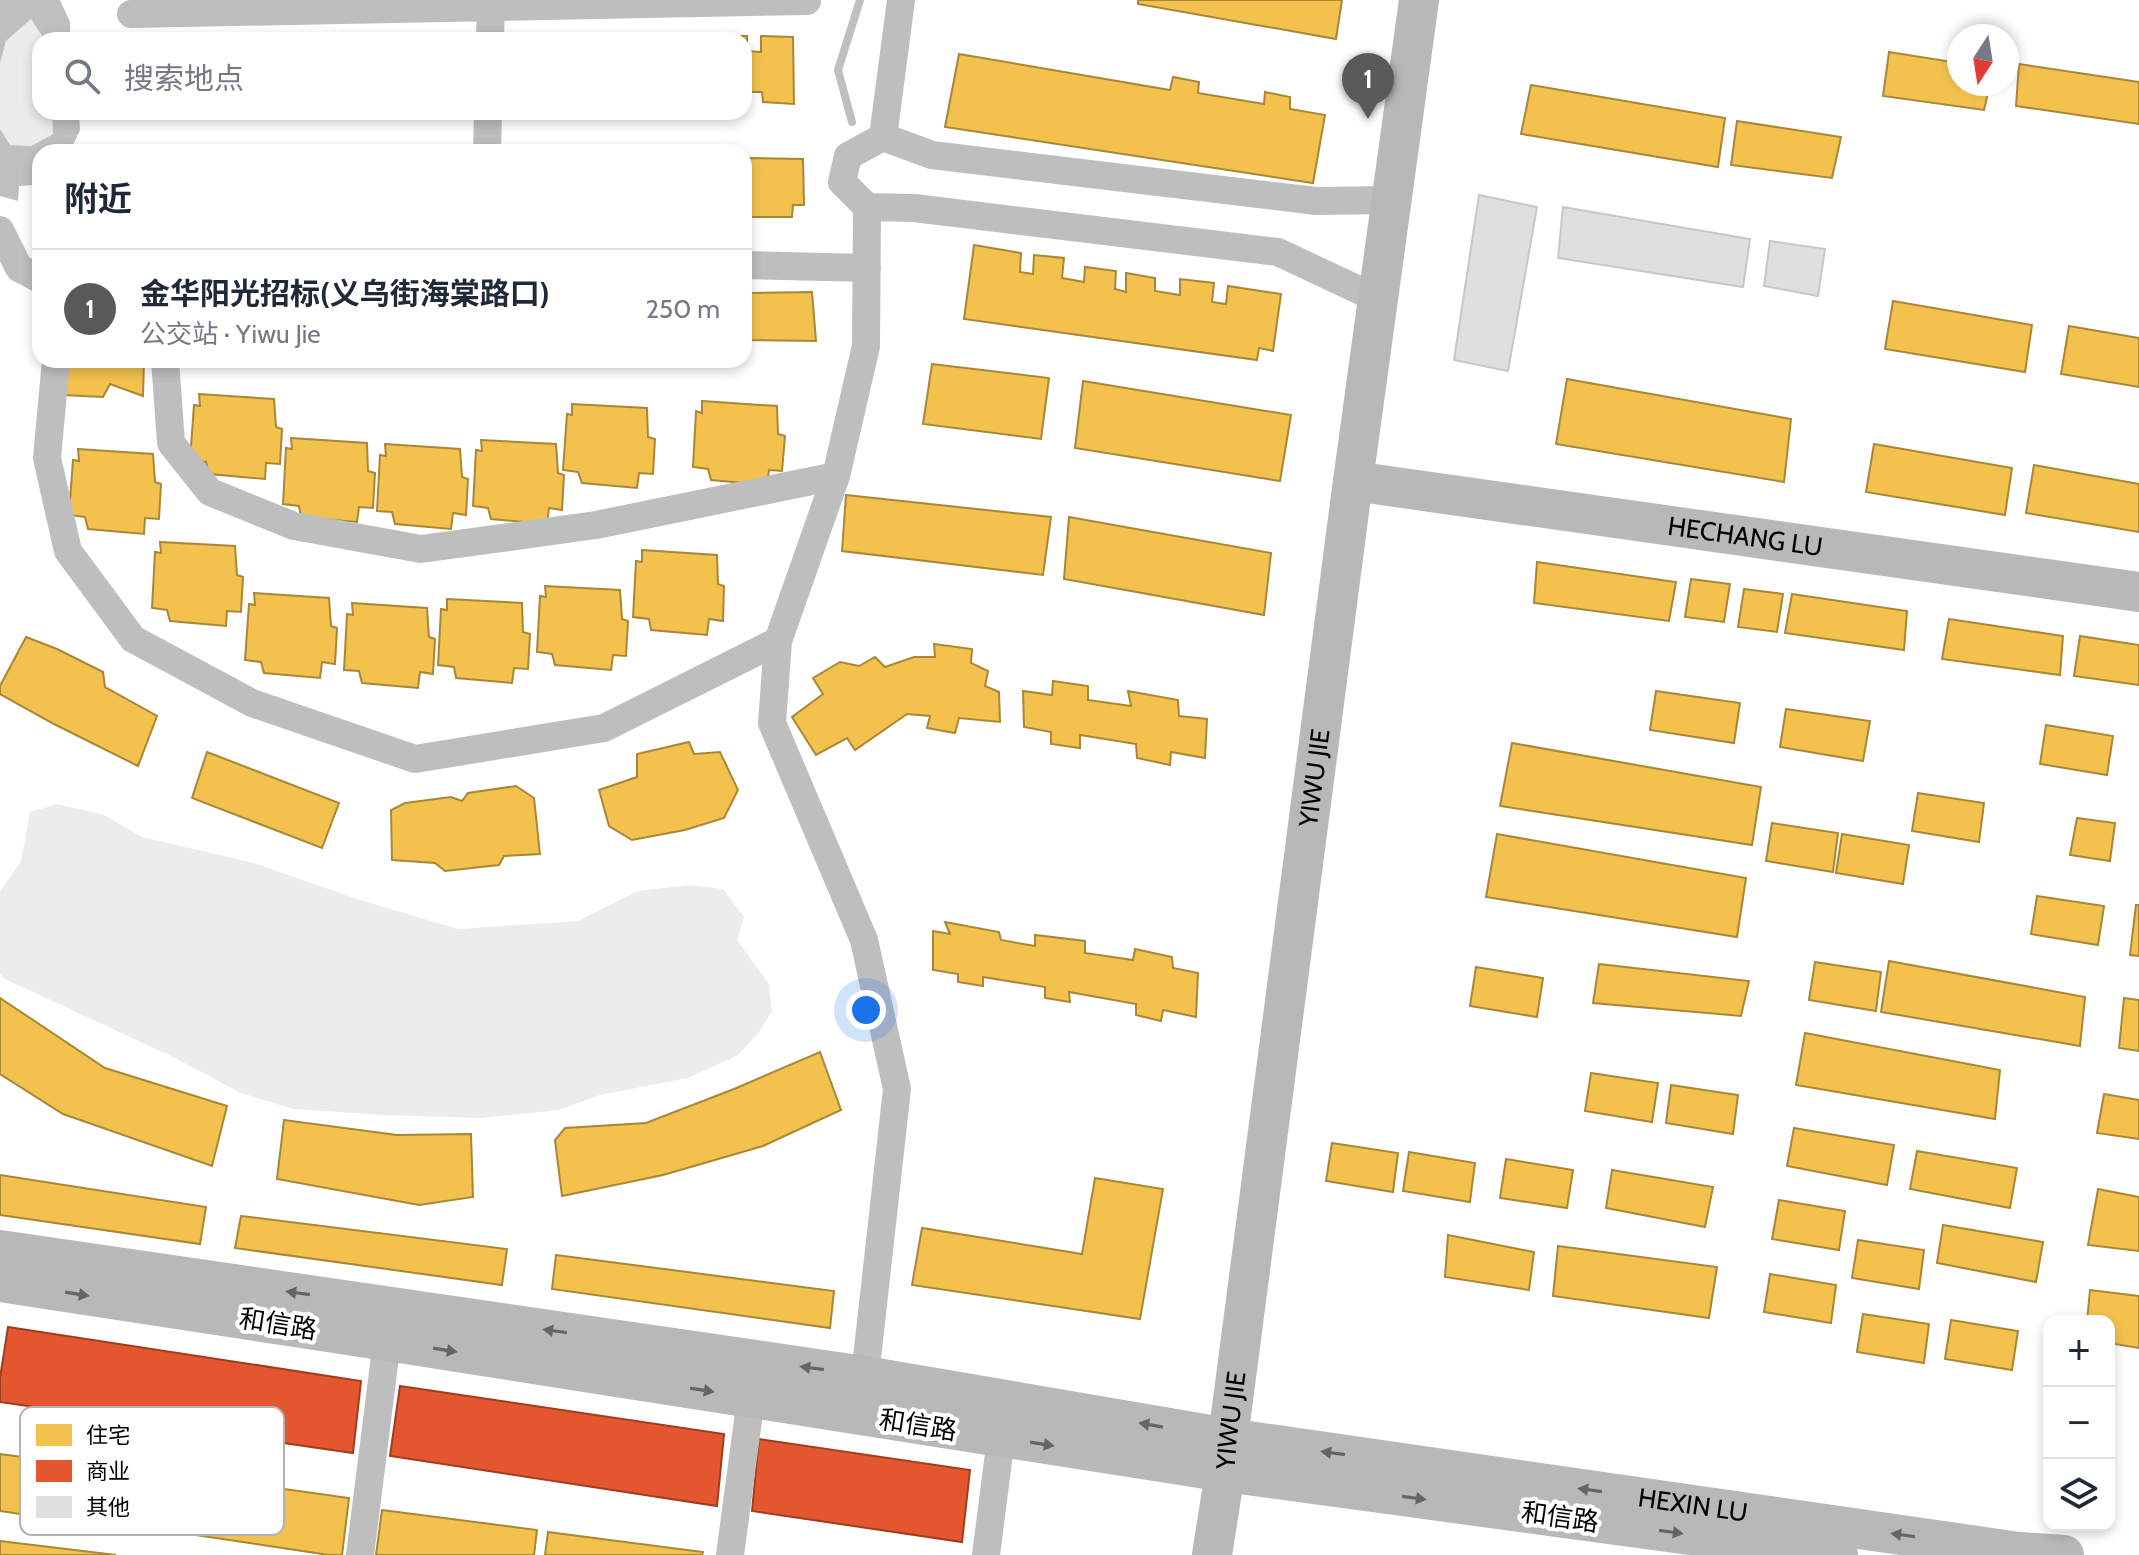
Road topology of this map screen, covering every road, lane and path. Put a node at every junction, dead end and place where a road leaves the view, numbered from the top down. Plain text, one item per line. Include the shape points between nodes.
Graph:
1 (901, 0) edge
2 (1419, 0) edge
3 (807, 1) edge
4 (490, 4) edge
5 (131, 14) dead end
6 (490, 32) edge
7 (488, 120) edge
8 (883, 137) junction
9 (487, 144) edge
10 (1392, 200) junction
11 (867, 207) junction
12 (0, 230) edge
13 (752, 265) edge
14 (867, 268) junction
15 (32, 275) edge
16 (1378, 299) junction
17 (55, 368) edge
18 (166, 368) edge
19 (836, 476) junction
20 (1353, 481) junction
21 (2139, 592) edge
22 (778, 641) junction
23 (0, 1250) edge
24 (0, 1282) edge
25 (387, 1341) junction
26 (865, 1376) junction
27 (751, 1398) junction
28 (1001, 1438) junction
29 (1227, 1455) junction
30 (360, 1555) edge
31 (730, 1555) edge
32 (986, 1555) edge
33 (1212, 1555) edge
34 (1838, 1555) edge
35 (2064, 1555) edge

1 - 8 street
2 - 10 street, YIWU JIE
3 - 4 street
4 - 5 street
4 - 6 street
7 - 9 street
8 - 10 street via 932,155 963,159 1316,201
8 - 11 street via 848,156 842,182
10 - 16 street, YIWU JIE
11 - 14 street
11 - 16 street via 914,208 1278,252
12 - 15 street via 19,268
13 - 14 street
14 - 19 street via 866,346
16 - 20 street, YIWU JIE
17 - 22 street via 47,458 68,551 133,639 252,703 415,759 604,728
18 - 19 street via 171,443 210,492 294,526 421,549 596,525
19 - 22 street
20 - 21 street, HECHANG LU
20 - 29 street, YIWU JIE
22 - 26 street via 772,723 864,940 897,1089
26 -> 23 street, 和信路
24 -> 25 street, 和信路
25 -> 27 street, 和信路
25 - 30 street
29 -> 26 street, 和信路
27 - 28 street, 和信路
27 - 31 street
28 -> 29 street, 和信路
28 - 32 street
29 - 33 street, YIWU JIE
29 -> 34 street, 和信路
35 -> 29 street, HEXIN LU

